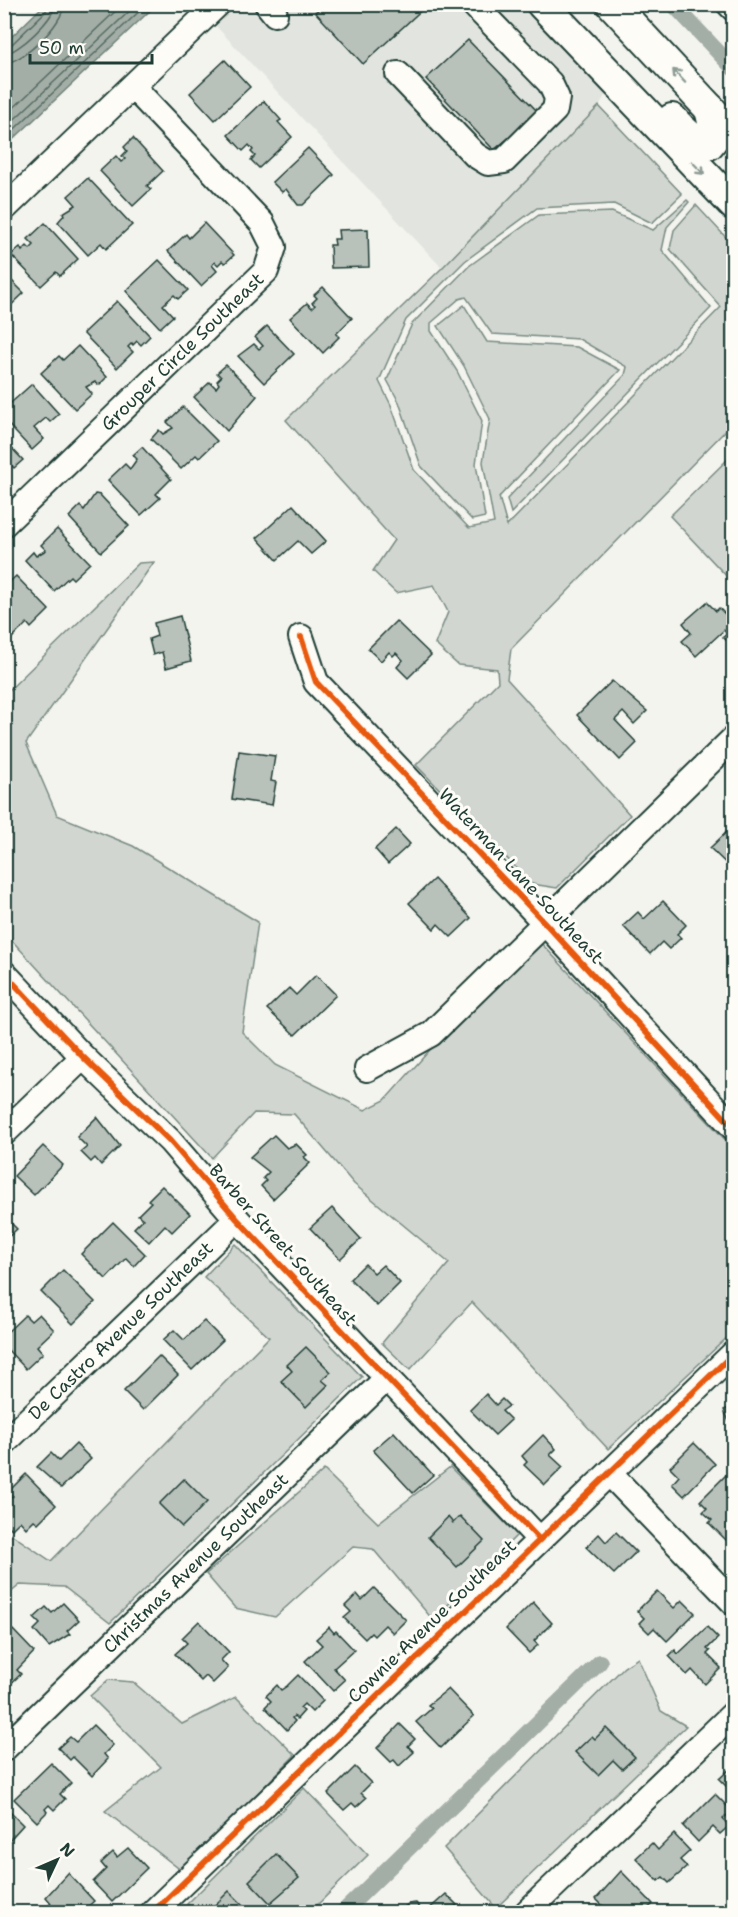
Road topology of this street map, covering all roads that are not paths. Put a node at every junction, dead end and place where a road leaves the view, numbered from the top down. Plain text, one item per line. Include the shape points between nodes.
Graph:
1 (218, 4) edge
2 (473, 4) edge
3 (612, 4) edge
4 (729, 4) edge
5 (734, 9) edge
6 (551, 14) edge
7 (398, 74) dead end
8 (134, 87) junction
9 (710, 109) junction
10 (734, 134) edge
11 (734, 205) edge
12 (4, 209) edge
13 (4, 524) edge
14 (301, 637) dead end
15 (734, 738) edge
16 (545, 923) junction
17 (4, 973) edge
18 (83, 1057) junction
19 (367, 1069) dead end
20 (734, 1128) edge
21 (4, 1133) edge
22 (237, 1219) junction
23 (734, 1353) edge
24 (386, 1379) junction
25 (4, 1443) edge
26 (610, 1474) junction
27 (539, 1539) junction
28 (734, 1603) edge
29 (734, 1713) edge
30 (4, 1749) edge
31 (153, 1912) edge
32 (527, 1912) edge

1 - 8 street
2 - 7 street via 550,84 557,98 555,110 504,161 488,164 475,155
9 -> 3 main road
4 - 5 street
6 - 9 main road via 601,44 686,134 700,143 709,144 716,135
6 -> 11 main road
8 - 12 street
8 - 13 street, Grouper Circle Southeast via 262,223 274,247 266,271
9 - 10 main road
14 - 16 street, Waterman Lane Southeast via 316,682
15 - 16 street
16 - 19 street via 430,1034
16 - 20 street, Waterman Lane Southeast
17 - 18 street, Barber Street Southeast
18 - 21 street
18 - 22 street, Barber Street Southeast via 170,1141
22 - 24 street, Barber Street Southeast
22 - 25 street, De Castro Avenue Southeast
23 - 26 street, Cownie Avenue Southeast
24 - 27 street, Barber Street Southeast
24 - 30 street, Christmas Avenue Southeast
26 - 27 street, Cownie Avenue Southeast
26 - 28 street
27 - 31 street, Cownie Avenue Southeast
29 - 32 street

